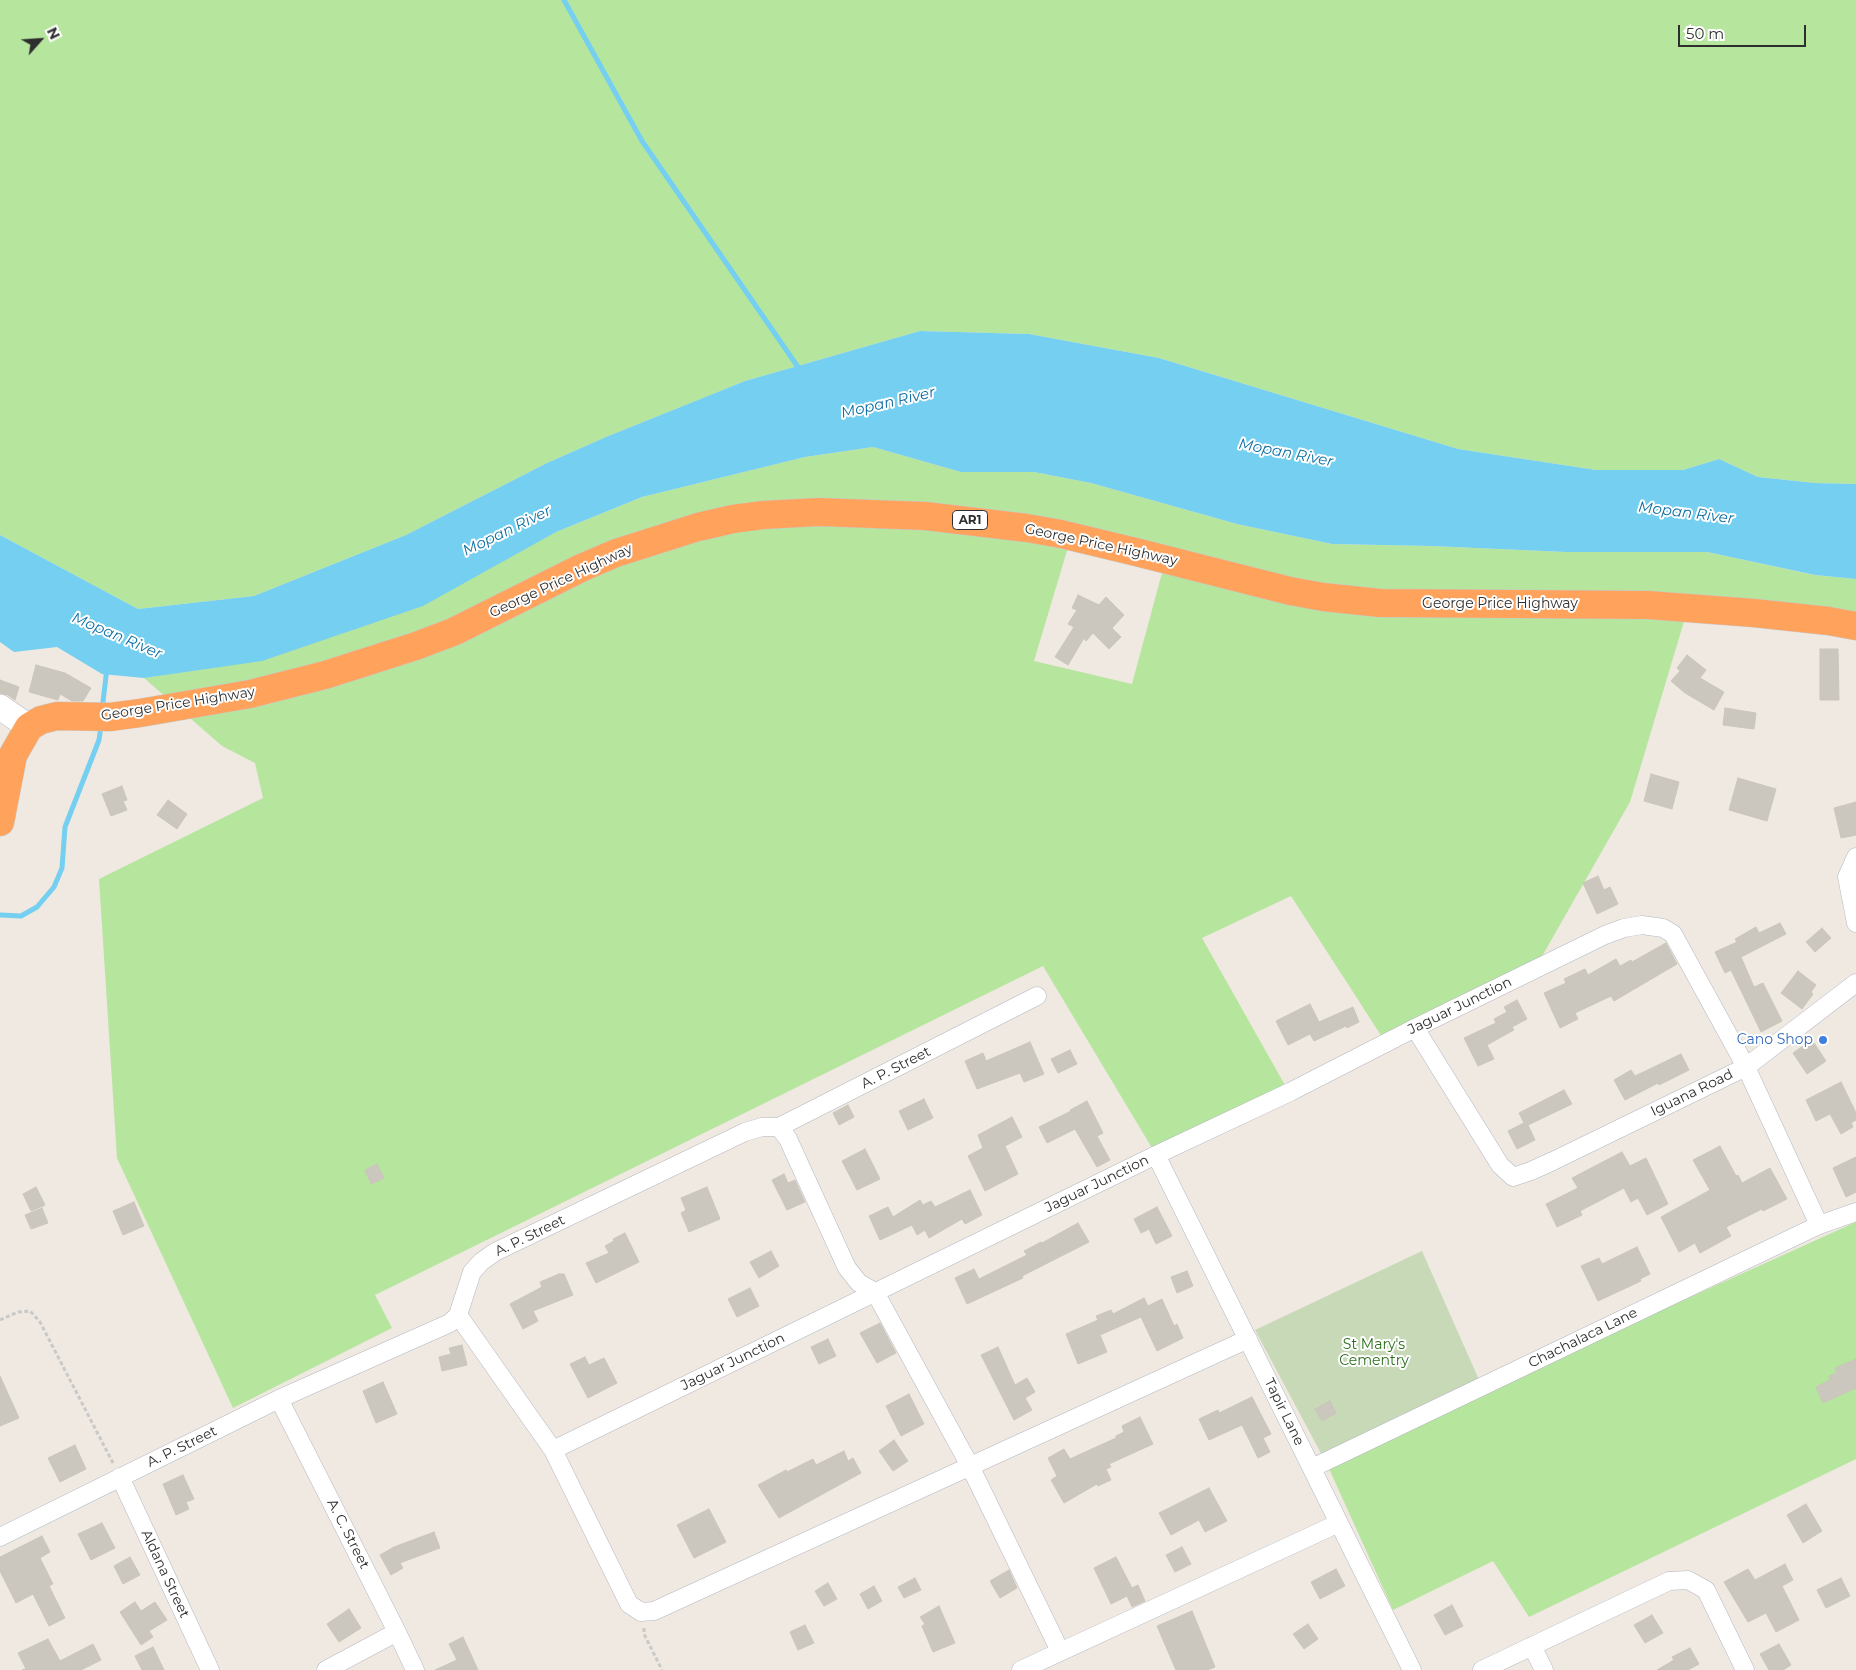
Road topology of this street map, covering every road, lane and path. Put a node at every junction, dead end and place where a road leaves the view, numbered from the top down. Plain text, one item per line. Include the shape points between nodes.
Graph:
1 (1856, 626) edge
2 (0, 707) edge
3 (29, 727) junction
4 (0, 822) edge
5 (1856, 857) edge
6 (1856, 923) edge
7 (1856, 983) edge
8 (1037, 996) dead end
9 (1415, 1028) junction
10 (1746, 1066) junction
11 (779, 1127) junction
12 (1156, 1155) junction
13 (1856, 1212) edge
14 (1819, 1225) junction
15 (876, 1292) junction
16 (458, 1315) junction
17 (0, 1320) edge
18 (1248, 1339) junction
19 (279, 1399) junction
20 (553, 1450) junction
21 (970, 1466) junction
22 (1312, 1468) junction
23 (120, 1477) junction
24 (1339, 1523) junction
25 (0, 1536) edge
26 (641, 1612) junction
27 (397, 1632) junction
28 (1532, 1646) junction
29 (1060, 1651) junction
30 (210, 1670) edge
31 (326, 1670) edge
32 (415, 1670) edge
33 (662, 1670) edge
34 (1021, 1670) edge
35 (1412, 1670) edge
36 (1482, 1670) edge
37 (1544, 1670) edge
38 (1745, 1670) edge

1 - 3 highway, George Price Highway / AR1 via 1754,613 1648,605 1380,603 1290,591 1061,534 973,521 819,512 763,515 672,534 608,556 453,632 284,686 102,717 57,716
2 - 3 street
3 - 4 highway via 13,755
5 - 6 street via 1847,877
7 - 10 street, Iguana Road
8 - 11 street, A. P. Street
9 - 10 street, Jaguar Junction via 1605,935 1642,925 1662,928 1673,934
9 - 10 street, Iguana Road via 1500,1165 1513,1176 1553,1161
9 - 12 street, Jaguar Junction
10 - 14 street
11 - 15 street via 788,1139 847,1268 859,1283
11 - 16 street, A. P. Street via 745,1132 496,1252 472,1272
12 - 15 street, Jaguar Junction
12 - 18 street, Tapir Lane
13 - 14 street, Chachalaca Lane
14 - 22 street, Chachalaca Lane
15 - 20 street, Jaguar Junction
15 - 21 street
16 - 19 street, A. P. Street via 439,1329
16 - 20 street
17 - 23 path via 30,1311 40,1322
18 - 21 street
18 - 22 street, Tapir Lane
19 - 23 street, A. P. Street
19 - 27 street, A. C. Street
20 - 26 street via 629,1604
21 - 26 street via 654,1611
21 - 29 street
22 - 24 street, Tapir Lane
23 - 25 street, A. P. Street
23 - 30 street, Aldana Street
24 - 29 street
24 - 35 street, Tapir Lane
26 - 33 path via 644,1634
27 - 31 street
27 - 32 street, A. C. Street
28 - 36 street
28 - 37 street
28 - 38 street via 1670,1581 1688,1580 1706,1590
29 - 34 street

